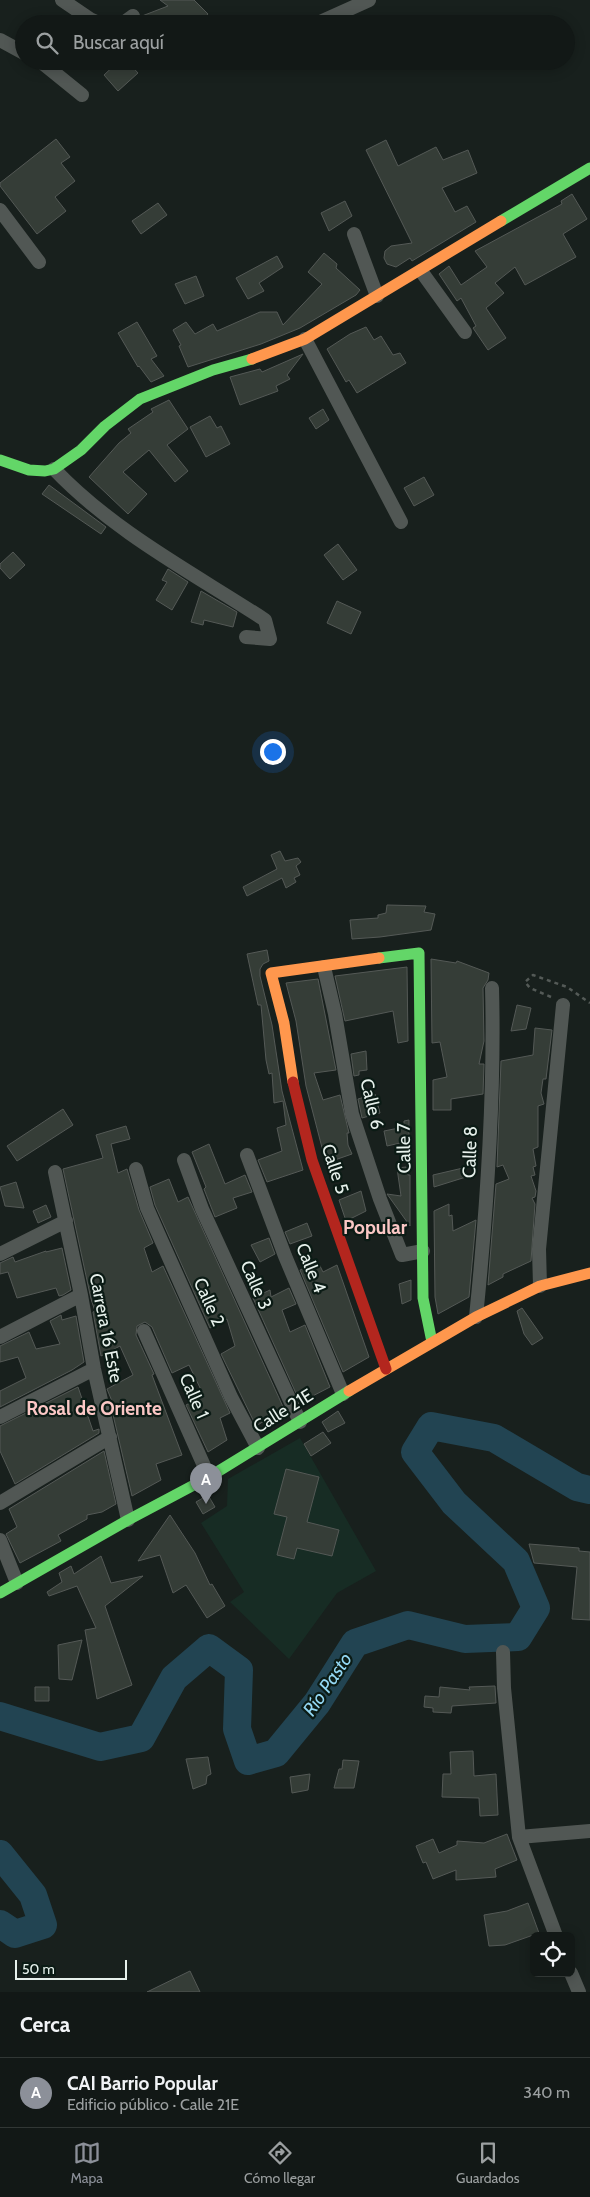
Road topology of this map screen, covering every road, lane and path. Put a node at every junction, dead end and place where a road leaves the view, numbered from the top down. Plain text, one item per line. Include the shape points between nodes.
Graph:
1 (62, 0) edge
2 (369, 0) edge
3 (84, 15) edge
4 (336, 15) edge
5 (0, 40) edge
6 (15, 48) edge
7 (51, 70) edge
8 (82, 95) dead end
9 (590, 168) edge
10 (0, 210) edge
11 (354, 234) dead end
12 (39, 262) dead end
13 (421, 271) junction
14 (377, 296) junction
15 (465, 332) dead end
16 (305, 339) junction
17 (0, 460) edge
18 (54, 469) junction
19 (401, 522) dead end
20 (246, 637) dead end
21 (324, 967) junction
22 (492, 988) dead end
23 (590, 1004) edge
24 (563, 1005) joint
25 (247, 1155) dead end
26 (184, 1160) dead end
27 (136, 1169) dead end
28 (55, 1172) dead end
29 (66, 1221) junction
30 (423, 1251) junction
31 (0, 1254) edge
32 (590, 1273) edge
33 (540, 1286) junction
34 (81, 1295) junction
35 (476, 1317) junction
36 (144, 1331) dead end
37 (0, 1337) edge
38 (432, 1342) junction
39 (94, 1369) junction
40 (386, 1370) junction
41 (343, 1394) junction
42 (0, 1417) edge
43 (300, 1422) junction
44 (110, 1437) junction
45 (258, 1448) junction
46 (209, 1477) junction
47 (0, 1503) edge
48 (128, 1520) junction
49 (0, 1540) edge
50 (17, 1583) junction
51 (0, 1593) edge
52 (503, 1652) dead end
53 (590, 1831) edge
54 (520, 1837) junction
55 (555, 1932) edge
56 (573, 1977) edge
57 (579, 1992) edge

1 - 3 street
2 - 4 street
5 - 6 street
7 - 8 street
9 - 13 street
10 - 12 street
11 - 14 street
13 - 14 street
13 - 15 street
14 - 16 street
16 - 18 street via 140,399
16 - 19 street
17 - 18 street via 28,470
18 - 20 street via 93,506 142,542 265,620 270,640
21 - 30 street, Calle 6 via 352,1114 380,1199 402,1255
21 - 30 street, Calle 7 via 419,952
21 - 40 street, Calle 5 via 271,973 312,1160
22 - 35 street, Calle 8 via 487,1216
23 - 24 path via 567,987 533,975 525,982 530,988
24 - 33 street via 539,1249
25 - 41 street, Calle 4 via 284,1256
26 - 43 street, Calle 3 via 202,1209
27 - 45 street, Calle 2 via 147,1208
28 - 29 street, Carrera 16 Este
29 - 31 street
29 - 34 street, Carrera 16 Este
30 - 38 street, Calle 7 via 423,1298
32 - 33 street, Calle 21E
33 - 35 street, Calle 21E
34 - 37 street
34 - 39 street, Carrera 16 Este
35 - 38 street, Calle 21E
36 - 46 street, Calle 1
38 - 40 street, Calle 21E
39 - 42 street
39 - 44 street, Carrera 16 Este
40 - 41 street, Calle 21E
41 - 43 street, Calle 21E
43 - 45 street, Calle 21E
44 - 47 street
44 - 48 street, Carrera 16 Este
45 - 46 street, Calle 21E
46 - 48 street, Calle 21E
48 - 50 street, Calle 21E
49 - 50 street
50 - 51 street, Calle 21E
52 - 54 street
53 - 54 street
54 - 55 street
56 - 57 street

